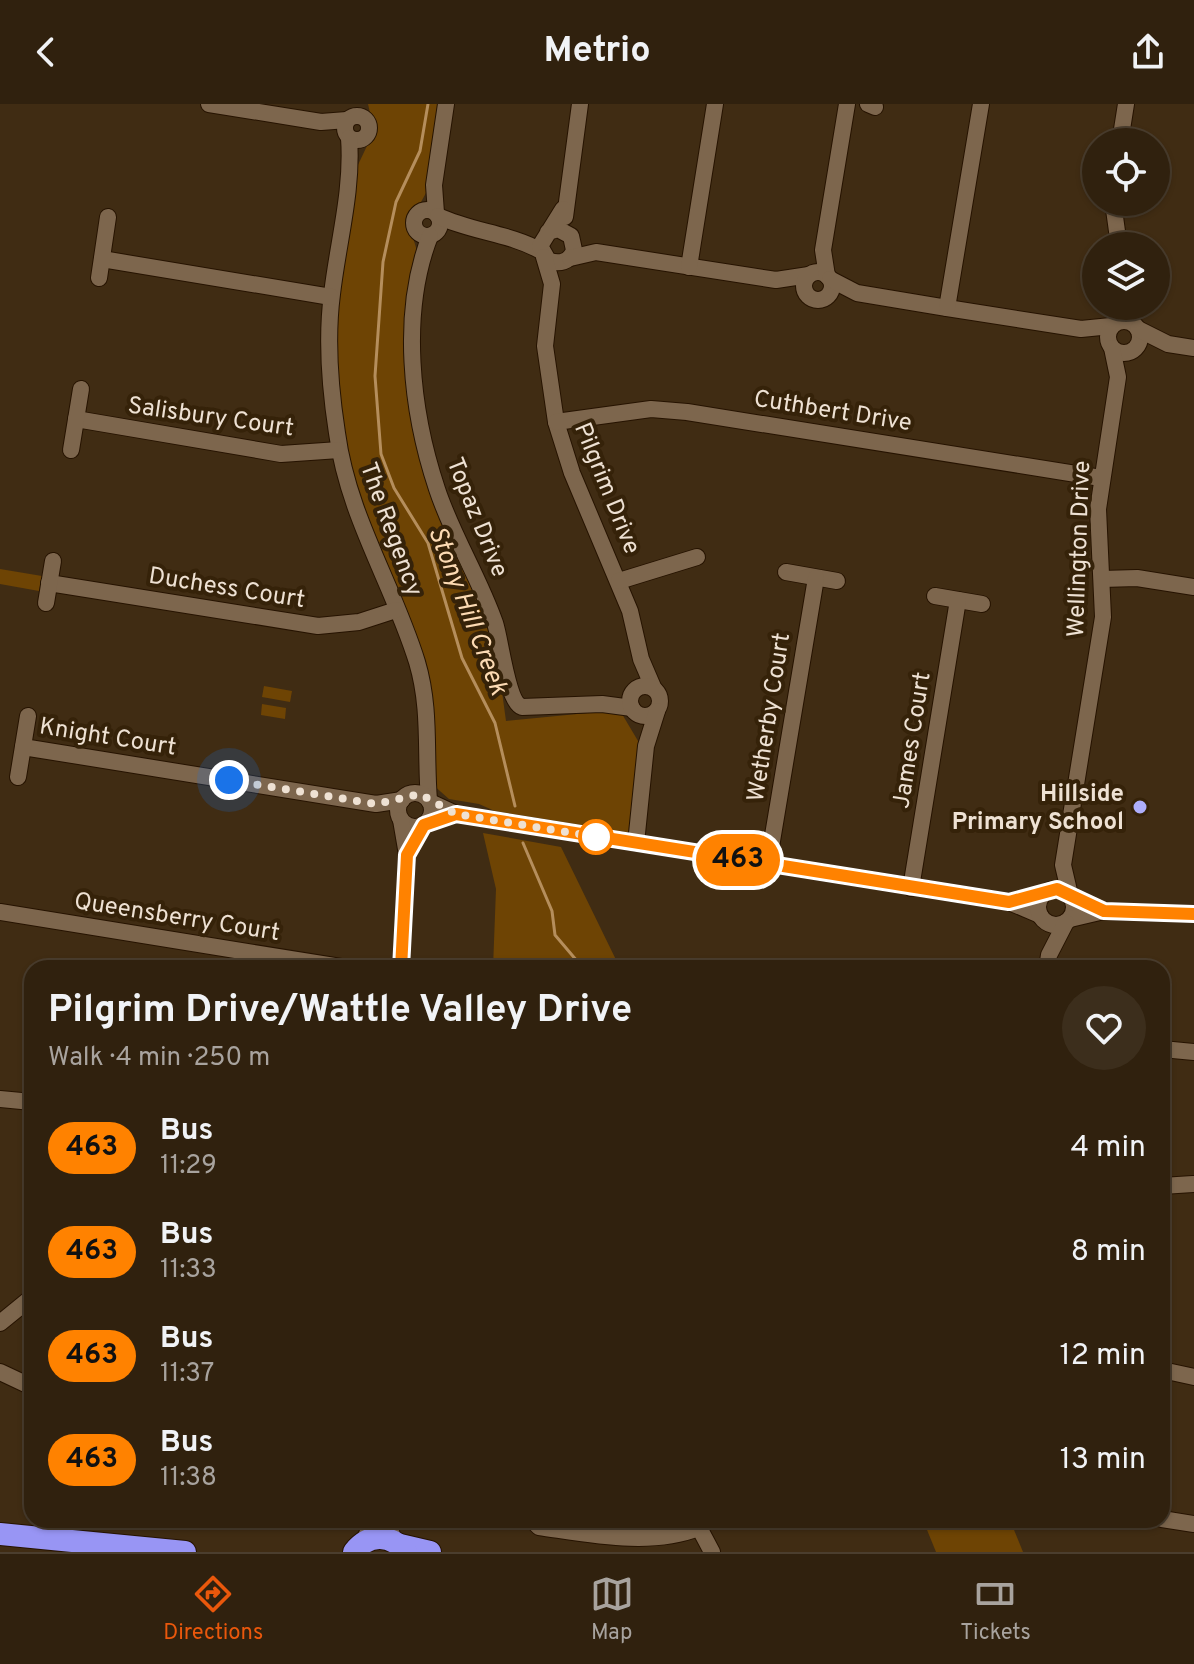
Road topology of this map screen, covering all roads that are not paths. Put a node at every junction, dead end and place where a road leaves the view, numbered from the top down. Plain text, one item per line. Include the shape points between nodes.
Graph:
1 (209, 104) edge
2 (446, 104) edge
3 (580, 104) edge
4 (715, 104) edge
5 (847, 104) edge
6 (981, 104) edge
7 (1126, 104) edge
8 (356, 122) edge
9 (1122, 128) edge
10 (563, 209) junction
11 (431, 214) junction
12 (108, 217) dead end
13 (465, 229) junction
14 (427, 234) junction
15 (570, 235) junction
16 (544, 244) junction
17 (596, 252) junction
18 (102, 259) junction
19 (568, 259) junction
20 (689, 267) junction
21 (820, 276) junction
22 (99, 278) dead end
23 (776, 280) junction
24 (552, 284) junction
25 (857, 293) junction
26 (806, 294) junction
27 (331, 297) junction
28 (827, 297) junction
29 (947, 308) junction
30 (1116, 320) edge
31 (1134, 320) edge
32 (1113, 324) junction
33 (1137, 326) junction
34 (1081, 329) junction
35 (1168, 344) junction
36 (1111, 347) junction
37 (1194, 348) edge
38 (1132, 351) junction
39 (1118, 377) junction
40 (81, 389) dead end
41 (76, 419) junction
42 (556, 422) junction
43 (71, 450) dead end
44 (339, 450) junction
45 (1101, 478) junction
46 (697, 557) dead end
47 (53, 561) dead end
48 (786, 572) dead end
49 (816, 578) junction
50 (1102, 579) junction
51 (619, 581) junction
52 (837, 581) dead end
53 (49, 583) junction
54 (1194, 587) edge
55 (935, 596) dead end
56 (958, 600) junction
57 (46, 603) dead end
58 (982, 604) dead end
59 (396, 610) junction
60 (638, 698) junction
61 (657, 711) junction
62 (28, 716) dead end
63 (646, 746) junction
64 (23, 747) junction
65 (427, 761) junction
66 (18, 777) dead end
67 (403, 798) junction
68 (430, 801) junction
69 (376, 804) junction
70 (456, 814) junction
71 (400, 819) junction
72 (426, 824) junction
73 (636, 843) junction
74 (407, 855) junction
75 (768, 865) junction
76 (1063, 865) junction
77 (911, 888) junction
78 (1046, 892) junction
79 (1071, 897) junction
80 (1009, 902) junction
81 (1104, 911) junction
82 (0, 912) edge
83 (1194, 914) edge
84 (1042, 917) junction
85 (1068, 920) junction
86 (297, 960) edge
87 (401, 960) edge
88 (1048, 960) edge
89 (1048, 960) edge
90 (1170, 1050) edge
91 (1194, 1052) edge
92 (0, 1099) edge
93 (24, 1101) edge
94 (1193, 1184) edge
95 (1170, 1185) edge
96 (24, 1304) edge
97 (0, 1323) edge
98 (0, 1372) edge
99 (1170, 1372) edge
100 (1194, 1377) edge
101 (24, 1383) edge
102 (1170, 1520) edge
103 (1194, 1524) edge
104 (370, 1528) edge
105 (581, 1528) edge
106 (0, 1534) edge
107 (703, 1538) edge
108 (397, 1539) edge
109 (359, 1547) edge
110 (185, 1552) edge
111 (430, 1552) edge

1 - 8 street via 321,122
2 - 11 street
3 - 10 street
4 - 20 street
5 - 21 street
6 - 29 street
7 - 9 street
8 - 27 street, The Regency
10 - 15 street
10 - 16 street
11 - 13 street
11 - 14 street via 440,228
11 - 14 street via 414,224
12 - 18 street
13 - 14 street
13 - 16 street
14 - 60 street, Topaz Drive via 413,360 423,434 437,489 494,622 511,698 528,708
15 - 16 street via 558,229
15 - 17 street
15 - 19 street via 574,250
16 - 19 street via 557,263
16 - 24 street, Pilgrim Drive
17 - 19 street
17 - 20 street
18 - 22 street
18 - 27 street
19 - 24 street, Pilgrim Drive
20 - 23 street
21 - 23 street
21 - 25 street
21 - 26 street via 803,286
21 - 28 street via 832,287
23 - 26 street
24 - 42 street, Pilgrim Drive via 545,346
25 - 28 street
25 - 29 street
26 - 28 street via 813,300
27 - 44 street, The Regency via 329,349
29 - 34 street
30 - 32 street
31 - 33 street
32 - 33 street via 1125,320
32 - 34 street
32 - 36 street via 1107,335
33 - 35 street
33 - 38 street via 1141,338
34 - 36 street
35 - 37 street
35 - 38 street
36 - 38 street via 1121,353
36 - 39 street, Wellington Drive
38 - 39 street, Wellington Drive
39 - 45 street, Wellington Drive
40 - 41 street
41 - 43 street
41 - 44 street, Salisbury Court via 281,454
42 - 45 street, Cuthbert Drive via 651,409 687,412
42 - 51 street, Pilgrim Drive
44 - 59 street, The Regency via 360,524
45 - 50 street, Wellington Drive
46 - 51 street
47 - 53 street
48 - 49 street
49 - 52 street
49 - 75 street, Wetherby Court
50 - 54 street via 1137,578
50 - 76 street, Wellington Drive via 1100,635
51 - 60 street, Pilgrim Drive via 641,659
53 - 57 street
53 - 59 street, Duchess Court via 318,626 359,622
55 - 56 street
56 - 58 street
56 - 77 street, James Court
59 - 65 street, The Regency via 425,694
60 - 61 street via 649,716
60 - 61 street via 661,698
60 - 63 street, Pilgrim Drive
61 - 63 street, Pilgrim Drive
62 - 64 street, Knight Court
63 - 73 street, Pilgrim Drive
64 - 66 street, Knight Court
64 - 69 street, Knight Court
65 - 67 street, The Regency
65 - 68 street, The Regency
67 - 68 street via 420,794
67 - 69 street, Knight Court
67 - 71 street
68 - 70 street
68 - 72 street via 432,813
69 - 71 street, Knight Court
70 - 72 street
70 - 73 street
71 - 72 street via 409,826
71 - 74 street
72 - 74 street
73 - 75 street
74 - 87 street
75 - 77 street
76 - 78 street, Wellington Drive
76 - 79 street, Wellington Drive
77 - 80 street
78 - 79 street via 1062,890
78 - 80 street
78 - 84 street via 1039,903
79 - 81 street
79 - 85 street via 1074,909
80 - 84 street
81 - 83 street
81 - 85 street
82 - 86 street, Queensberry Court
84 - 85 street via 1054,925
84 - 88 street
85 - 89 street
90 - 91 street
92 - 93 street
94 - 95 street
96 - 97 street
98 - 101 street
99 - 100 street
102 - 103 street
104 - 109 street
105 - 107 street
106 - 110 highway
108 - 109 highway via 378,1537
108 - 111 highway

